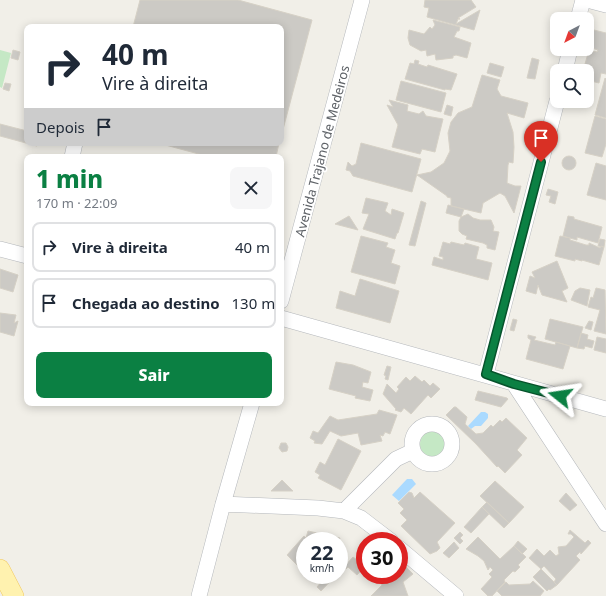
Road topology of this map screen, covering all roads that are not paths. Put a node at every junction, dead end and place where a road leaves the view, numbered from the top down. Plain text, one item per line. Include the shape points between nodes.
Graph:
1 (362, 0) edge
2 (583, 0) edge
3 (587, 0) edge
4 (606, 6) edge
5 (580, 12) edge
6 (555, 108) edge
7 (0, 248) edge
8 (24, 255) edge
9 (284, 290) edge
10 (284, 319) edge
11 (486, 374) junction
12 (514, 384) junction
13 (251, 406) edge
14 (606, 409) edge
15 (413, 451) dead end
16 (223, 504) junction
17 (344, 511) junction
18 (606, 524) edge
19 (379, 532) edge
20 (408, 556) edge
21 (0, 569) edge
22 (449, 594) edge
23 (14, 596) edge
24 (199, 596) edge

1 - 9 street, Avenida Trajano de Medeiros
2 - 5 street
3 - 4 street
6 - 11 street
7 - 8 street
10 - 11 street
11 - 12 street
12 - 14 street
12 - 18 street
13 - 16 street
15 - 17 street via 396,459
16 - 17 street
16 - 24 street
17 - 19 street via 361,518
20 - 22 street
21 - 23 main road

